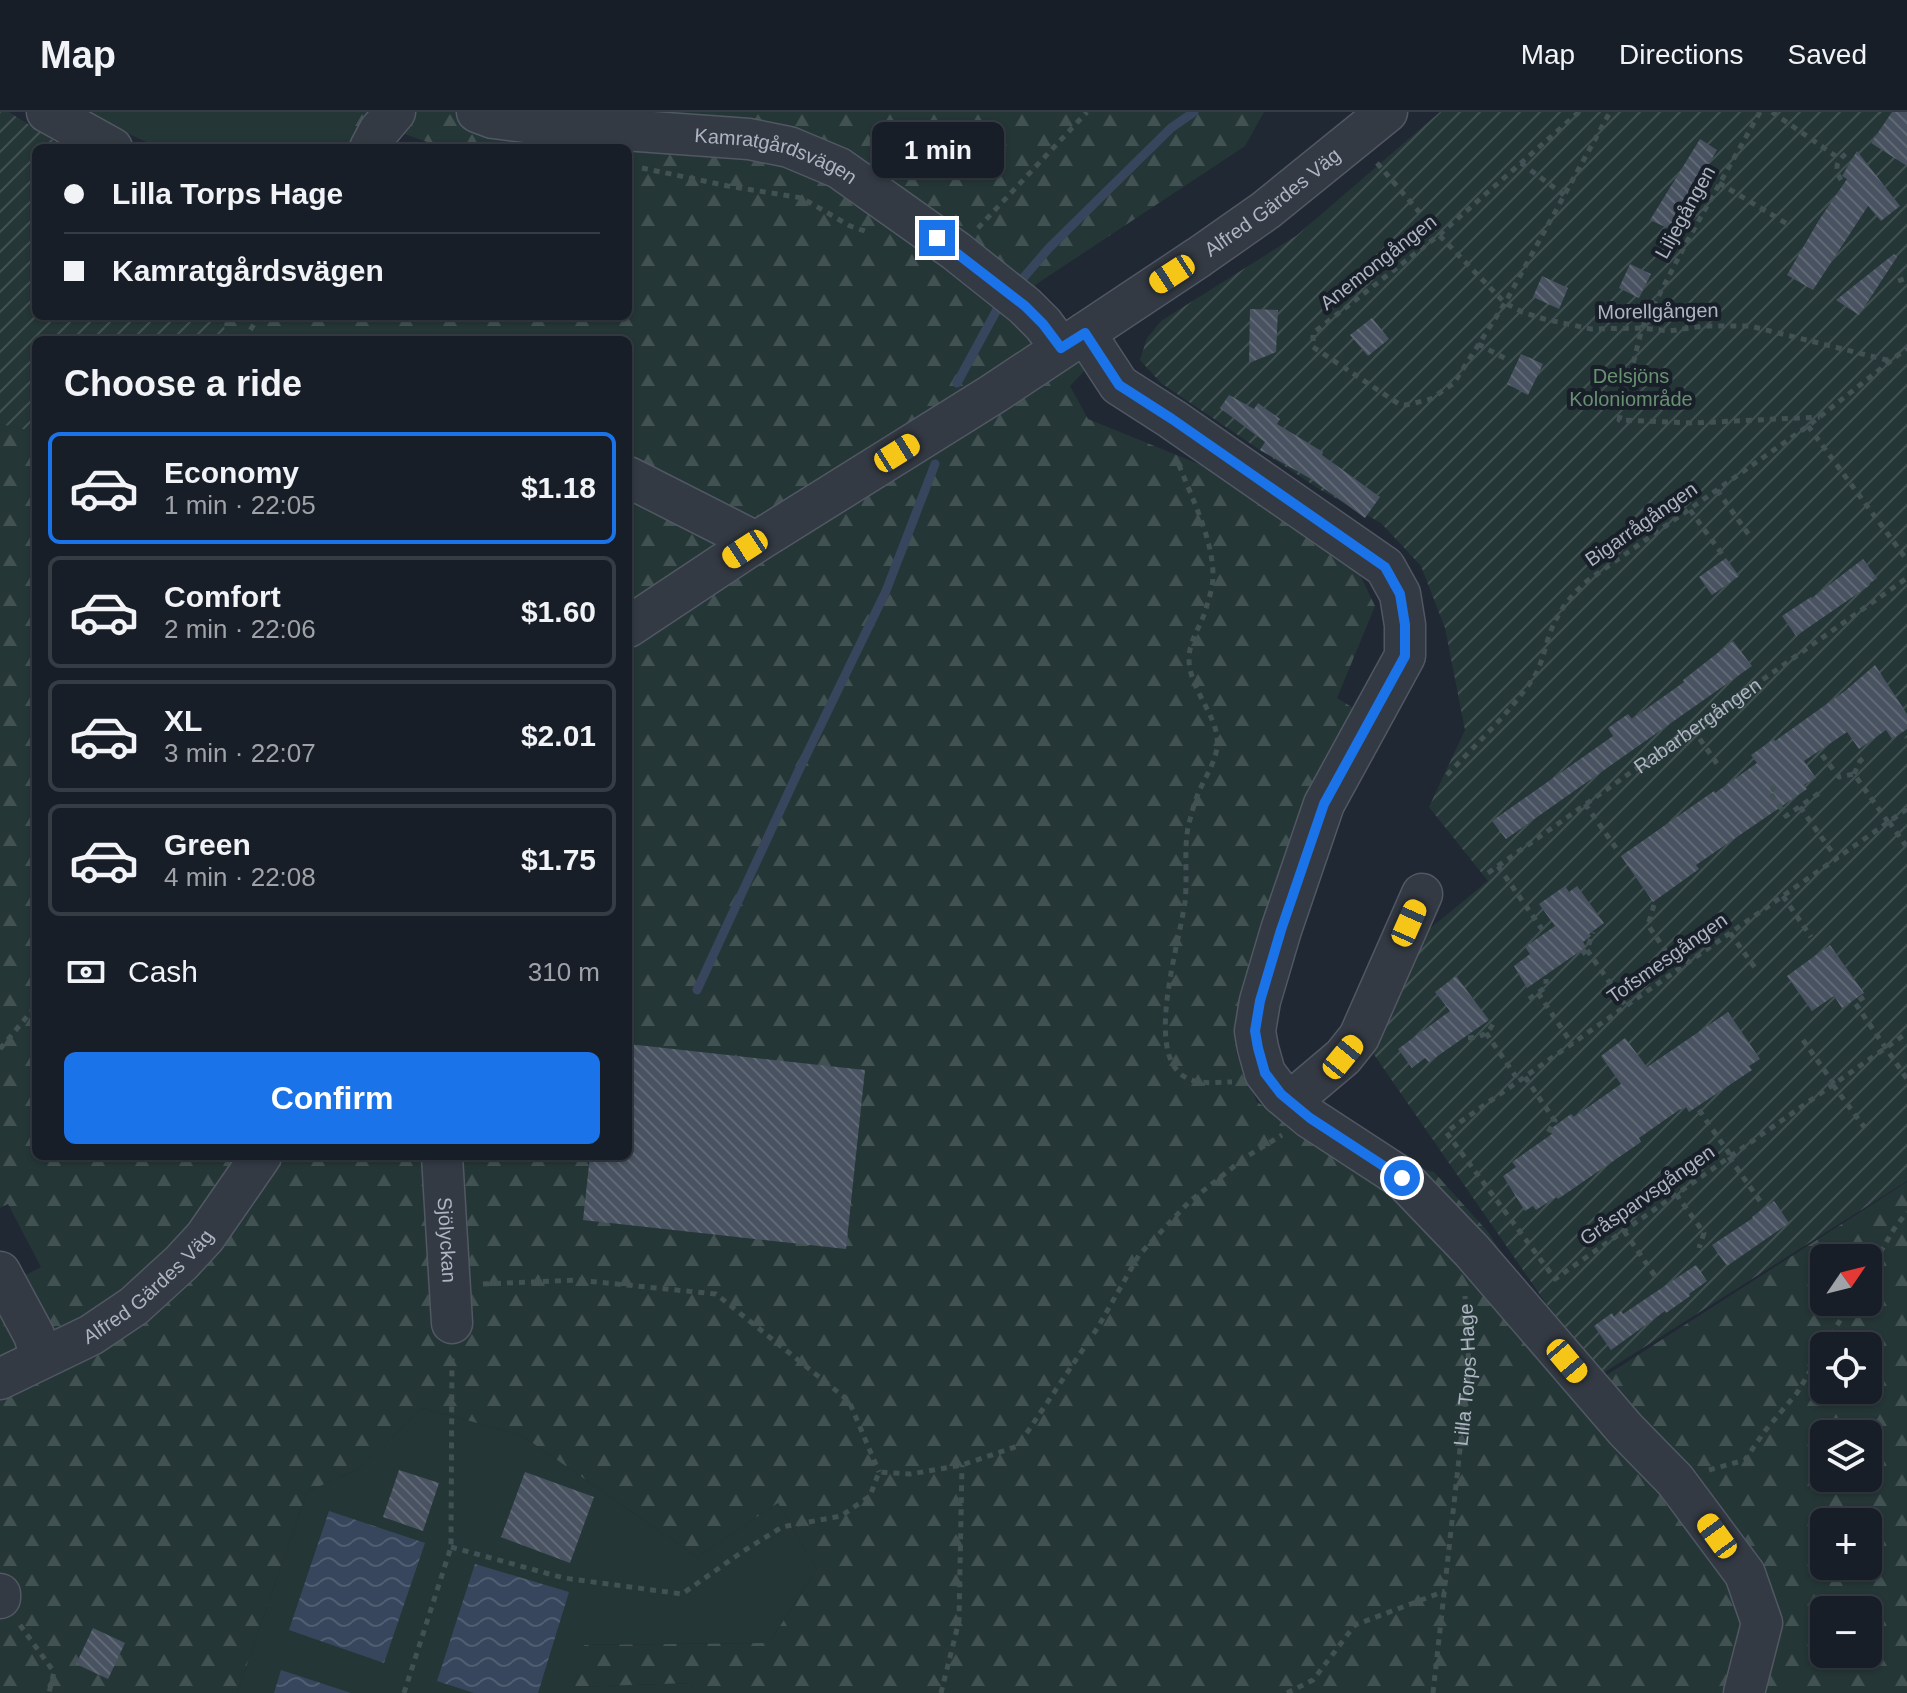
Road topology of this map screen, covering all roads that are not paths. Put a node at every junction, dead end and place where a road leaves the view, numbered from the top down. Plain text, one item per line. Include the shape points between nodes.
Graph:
1 (47, 112) edge
2 (395, 112) edge
3 (477, 112) edge
4 (1387, 112) edge
5 (105, 144) edge
6 (372, 144) edge
7 (1073, 340) junction
8 (632, 479) edge
9 (756, 542) junction
10 (632, 624) edge
11 (1422, 894) dead end
12 (1289, 1097) junction
13 (259, 1160) edge
14 (442, 1160) edge
15 (0, 1272) edge
16 (451, 1304) road end
17 (41, 1358) junction
18 (0, 1379) edge
19 (1744, 1693) edge

1 - 5 street
2 - 6 street
3 - 7 street, Kamratgårdsvägen via 542,124 749,139 789,147 839,168 956,251 1043,324
4 - 7 street, Alfred Gärdes Väg via 1266,210
7 - 9 street, Alfred Gärdes Väg
7 - 12 street via 1119,385 1385,567 1400,594 1405,656 1324,804 1260,1001 1258,1048
8 - 9 street
9 - 10 street, Alfred Gärdes Väg
11 - 12 street via 1359,1037 1343,1057
12 - 19 street via 1402,1178 1675,1480 1745,1574 1762,1623
13 - 17 street, Alfred Gärdes Väg via 205,1237 161,1282 91,1335
14 - 16 street, Sjölyckan
15 - 17 street
17 - 18 street, Alfred Gärdes Väg

